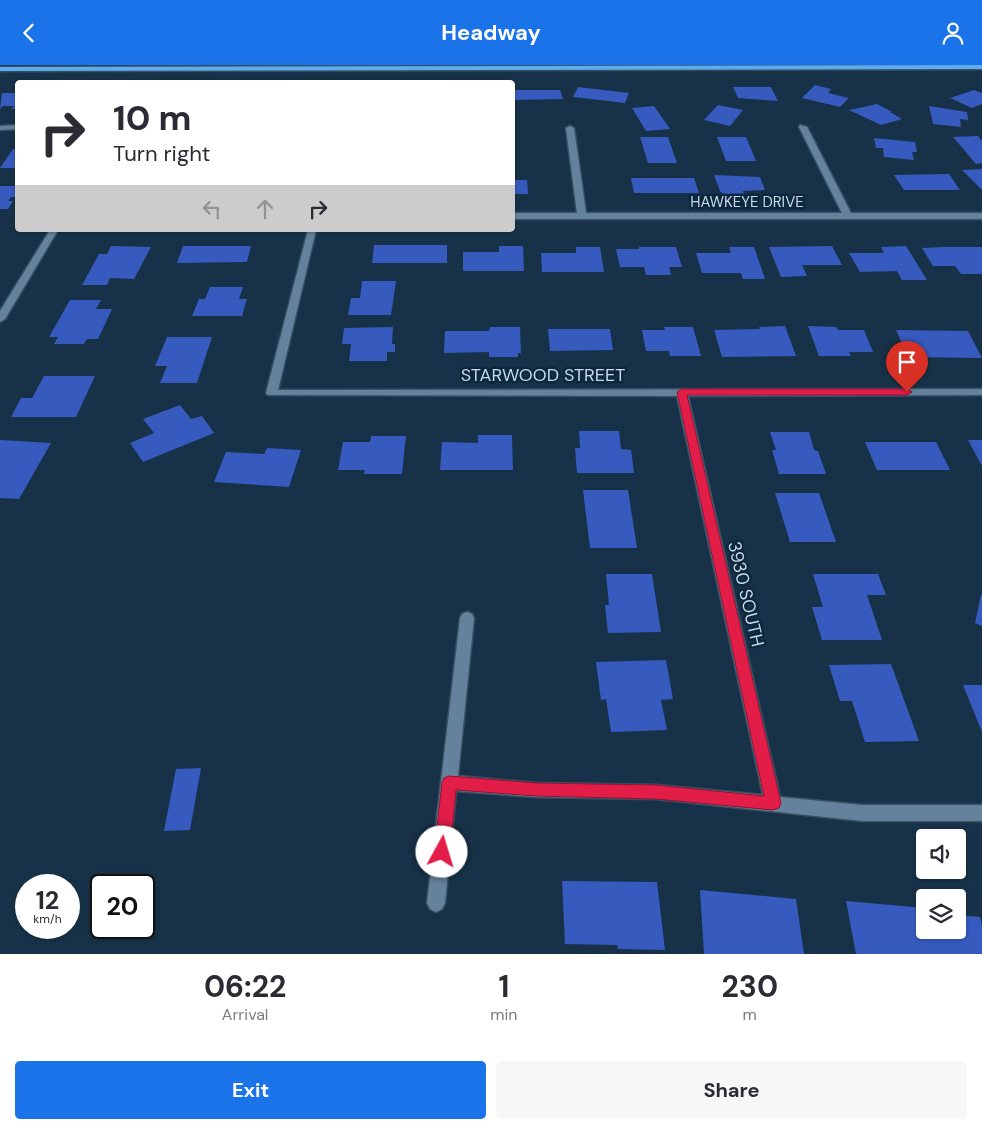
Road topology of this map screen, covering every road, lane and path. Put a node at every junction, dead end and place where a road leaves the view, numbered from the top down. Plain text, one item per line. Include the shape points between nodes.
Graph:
1 (900, 66) edge
2 (982, 67) edge
3 (0, 69) edge
4 (15, 127) edge
5 (570, 127) dead end
6 (803, 127) dead end
7 (0, 128) edge
8 (515, 216) edge
9 (582, 216) junction
10 (848, 216) junction
11 (982, 216) edge
12 (53, 232) edge
13 (312, 232) edge
14 (0, 319) edge
15 (682, 392) junction
16 (982, 392) edge
17 (468, 618) dead end
18 (449, 783) junction
19 (773, 803) junction
20 (982, 813) edge
21 (436, 903) dead end

1 - 2 highway
1 - 3 highway
4 - 7 street
5 - 9 street
6 - 10 street
8 - 9 street, HAWKEYE DRIVE
9 - 10 street, HAWKEYE DRIVE
10 - 11 street, HAWKEYE DRIVE
12 - 14 street
13 - 15 street, STARWOOD STREET via 272,393
15 - 16 street, STARWOOD STREET
15 - 19 street, 3930 SOUTH
17 - 18 street
18 - 19 street via 656,792
18 - 21 street
19 - 20 street via 862,813

